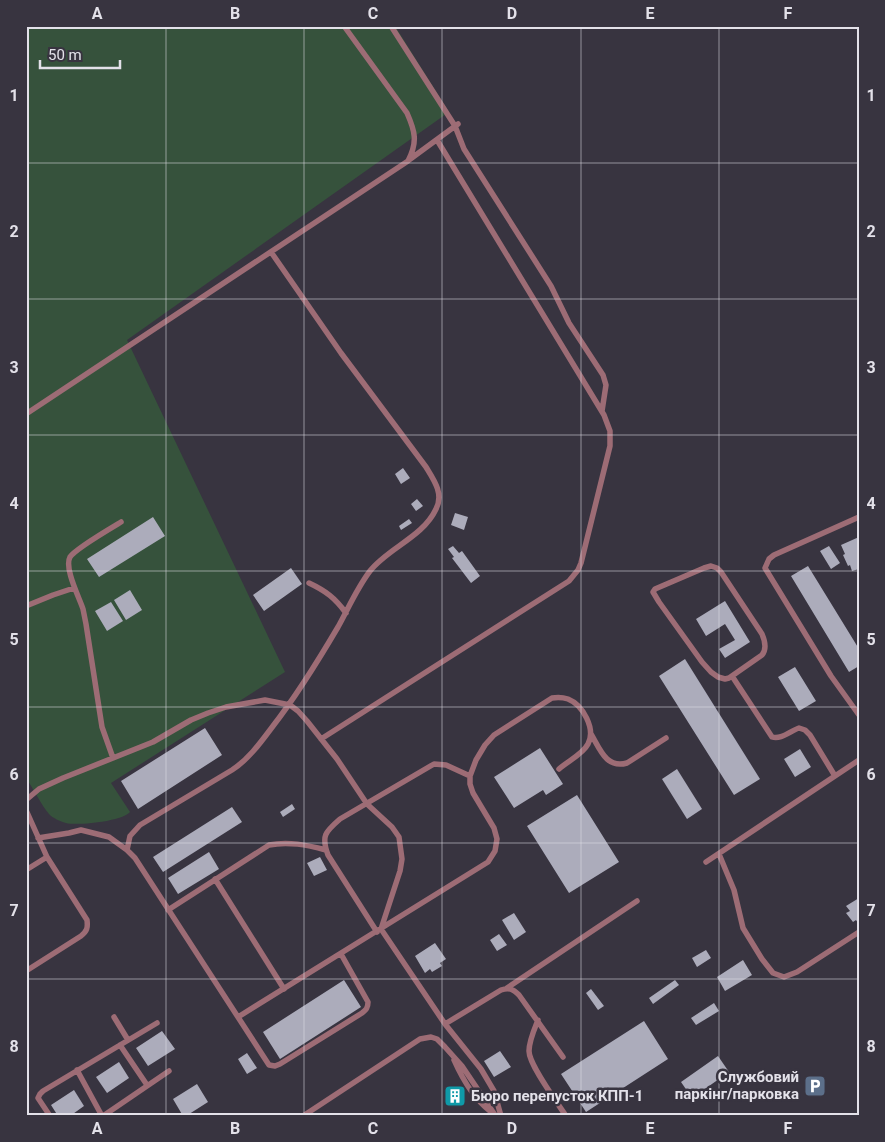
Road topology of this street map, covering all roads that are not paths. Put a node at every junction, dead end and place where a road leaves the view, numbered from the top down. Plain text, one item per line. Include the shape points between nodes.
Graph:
1 (344, 26) edge
2 (391, 26) edge
3 (457, 125) junction
4 (437, 140) junction
5 (408, 160) junction
6 (272, 252) junction
7 (602, 411) junction
8 (26, 414) edge
9 (859, 517) edge
10 (121, 522) dead end
11 (309, 583) dead end
12 (74, 588) junction
13 (26, 606) edge
14 (346, 613) junction
15 (732, 676) junction
16 (290, 705) junction
17 (859, 715) edge
18 (591, 734) junction
19 (321, 738) junction
20 (666, 738) dead end
21 (113, 758) junction
22 (859, 760) edge
23 (559, 768) dead end
24 (470, 776) junction
25 (835, 776) junction
26 (26, 800) edge
27 (367, 804) junction
28 (26, 810) edge
29 (38, 838) junction
30 (127, 850) junction
31 (326, 850) junction
32 (720, 854) junction
33 (47, 857) junction
34 (706, 862) dead end
35 (26, 870) edge
36 (215, 879) junction
37 (637, 901) dead end
38 (168, 910) junction
39 (379, 930) junction
40 (859, 932) edge
41 (341, 954) junction
42 (26, 970) edge
43 (507, 988) junction
44 (284, 989) junction
45 (114, 1017) dead end
46 (238, 1017) junction
47 (538, 1020) junction
48 (157, 1023) dead end
49 (445, 1024) junction
50 (128, 1040) junction
51 (120, 1045) junction
52 (563, 1057) dead end
53 (77, 1070) junction
54 (169, 1071) dead end
55 (147, 1086) junction
56 (50, 1116) edge
57 (103, 1116) edge
58 (304, 1116) edge
59 (495, 1116) edge
60 (501, 1116) edge
61 (566, 1116) edge

1 - 5 lane via 411,121 416,138
2 - 3 lane
3 - 4 lane
3 - 7 lane via 464,149 603,375 606,385
4 - 5 lane
4 - 7 lane
5 - 6 lane
6 - 8 lane
6 - 14 lane via 341,353 426,467 438,491 439,500 433,515 378,562
7 - 19 lane via 610,431 610,446 581,563 569,582
9 - 17 lane via 774,555 765,568 831,676
10 - 12 lane via 69,559
11 - 14 lane via 332,596
12 - 13 lane
12 - 21 lane via 83,609 102,727
14 - 16 lane
15 - 15 lane via 762,655 766,648 762,634 719,569 714,566 704,568 654,589 653,593 702,662 715,676 726,679
15 - 25 lane via 772,737 779,738 799,728 806,730
16 - 19 lane
16 - 21 lane via 265,700 226,707
16 - 30 lane via 240,764 140,825 130,836
18 - 20 lane via 608,760 621,764
18 - 23 lane via 585,750
18 - 24 lane via 577,704 569,699 552,698 494,735 479,753
19 - 27 lane
21 - 26 lane via 39,789
22 - 25 lane
24 - 27 lane via 446,765 434,764
24 - 39 lane via 473,793 494,828 497,839 495,851 488,862
25 - 32 lane
27 - 31 lane via 330,827 325,836
27 - 39 lane via 392,827 399,838 402,858
28 - 29 lane
29 - 30 lane via 81,830 109,837
29 - 33 lane
30 - 38 lane
31 - 36 lane via 286,843 269,845
31 - 39 lane
32 - 34 lane
32 - 40 lane via 734,890 743,928 773,973 784,977 797,972
33 - 35 lane
33 - 42 lane via 87,920 87,930
36 - 38 lane
36 - 44 lane
37 - 43 lane
38 - 46 lane
39 - 41 lane
39 - 49 lane
41 - 44 lane
41 - 46 lane via 368,1006 362,1013 280,1064 272,1066 266,1062
43 - 47 lane via 519,995
43 - 49 lane
44 - 46 lane
45 - 50 lane
47 - 52 lane
47 - 61 lane via 530,1042 530,1058
48 - 50 lane
49 - 60 lane via 481,1069 494,1091
50 - 51 lane
51 - 53 lane
51 - 55 lane
53 - 56 lane via 40,1094 39,1100
53 - 57 lane
54 - 55 lane
55 - 57 lane
58 - 59 lane via 420,1039 431,1037 437,1039 462,1066

